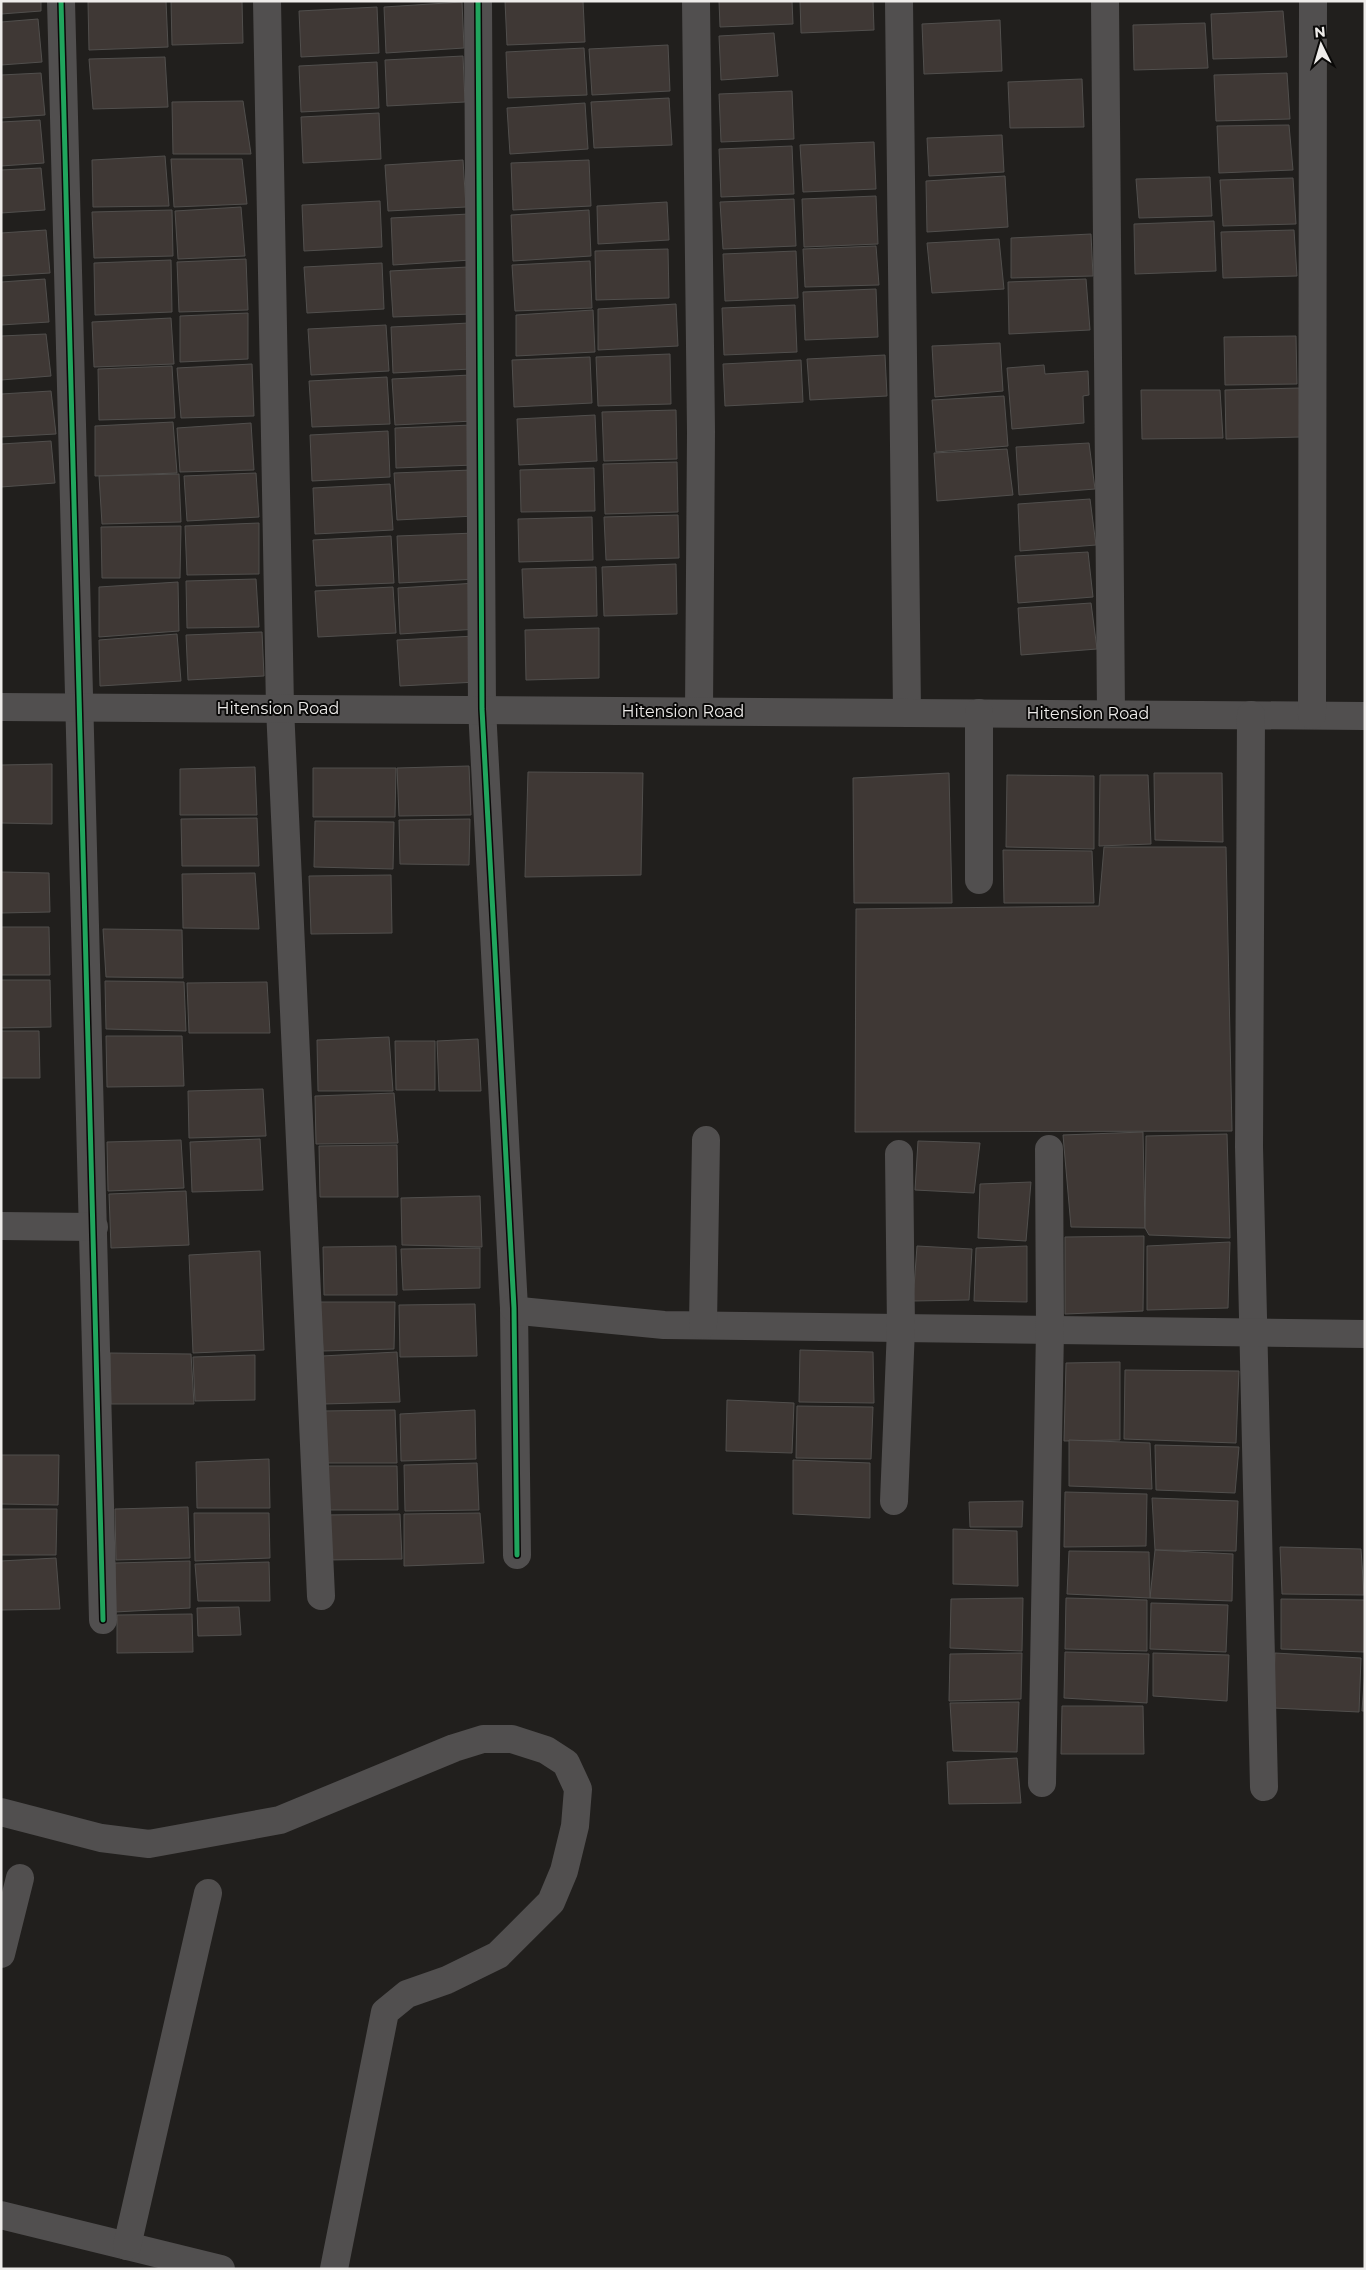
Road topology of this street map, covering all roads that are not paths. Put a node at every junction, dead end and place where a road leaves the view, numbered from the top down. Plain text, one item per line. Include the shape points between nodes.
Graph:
1 (61, 1) edge
2 (267, 1) edge
3 (478, 1) edge
4 (696, 1) edge
5 (899, 1) edge
6 (1105, 1) edge
7 (1313, 1) edge
8 (1, 707) edge
9 (78, 707) junction
10 (280, 708) junction
11 (482, 709) junction
12 (699, 711) junction
13 (907, 713) junction
14 (979, 713) junction
15 (1111, 714) junction
16 (1251, 715) junction
17 (1312, 715) junction
18 (1365, 716) edge
19 (980, 880) dead end
20 (706, 1140) dead end
21 (1049, 1150) dead end
22 (899, 1154) dead end
23 (1, 1226) edge
24 (94, 1227) junction
25 (514, 1308) junction
26 (703, 1325) junction
27 (901, 1328) junction
28 (1050, 1329) junction
29 (1254, 1332) junction
30 (1365, 1334) edge
31 (894, 1501) dead end
32 (517, 1555) dead end
33 (321, 1596) dead end
34 (103, 1620) dead end
35 (1042, 1783) dead end
36 (1264, 1787) dead end
37 (1, 1812) edge
38 (20, 1878) dead end
39 (208, 1893) dead end
40 (1, 1954) edge
41 (1, 2215) edge
42 (126, 2246) junction
43 (221, 2269) edge
44 (334, 2269) edge

1 - 9 street
2 - 10 street
3 - 11 street
4 - 12 street via 701,432
5 - 13 street
6 - 15 street
7 - 17 street
8 - 9 street, Hitension Road
9 - 10 street, Hitension Road
9 - 24 street
10 - 11 street, Hitension Road
10 - 33 street
11 - 12 street, Hitension Road
11 - 25 street
12 - 13 street, Hitension Road
13 - 14 street, Hitension Road
14 - 15 street, Hitension Road
14 - 19 street
15 - 16 street, Hitension Road
16 - 17 street, Hitension Road
16 - 29 street via 1249,1147
17 - 18 street, Hitension Road
20 - 26 street
21 - 28 street
22 - 27 street
23 - 24 street
24 - 34 street
25 - 26 street
25 - 32 street
26 - 27 street
27 - 28 street
27 - 31 street
28 - 29 street
28 - 35 street
29 - 30 street
29 - 36 street
37 - 44 street via 101,1838 149,1844 280,1820 483,1739 512,1739 546,1750 566,1763 578,1789 575,1826 564,1871 551,1902 498,1955 447,1980 407,1994 385,2012
38 - 40 street
39 - 42 street
41 - 42 street
42 - 43 street

